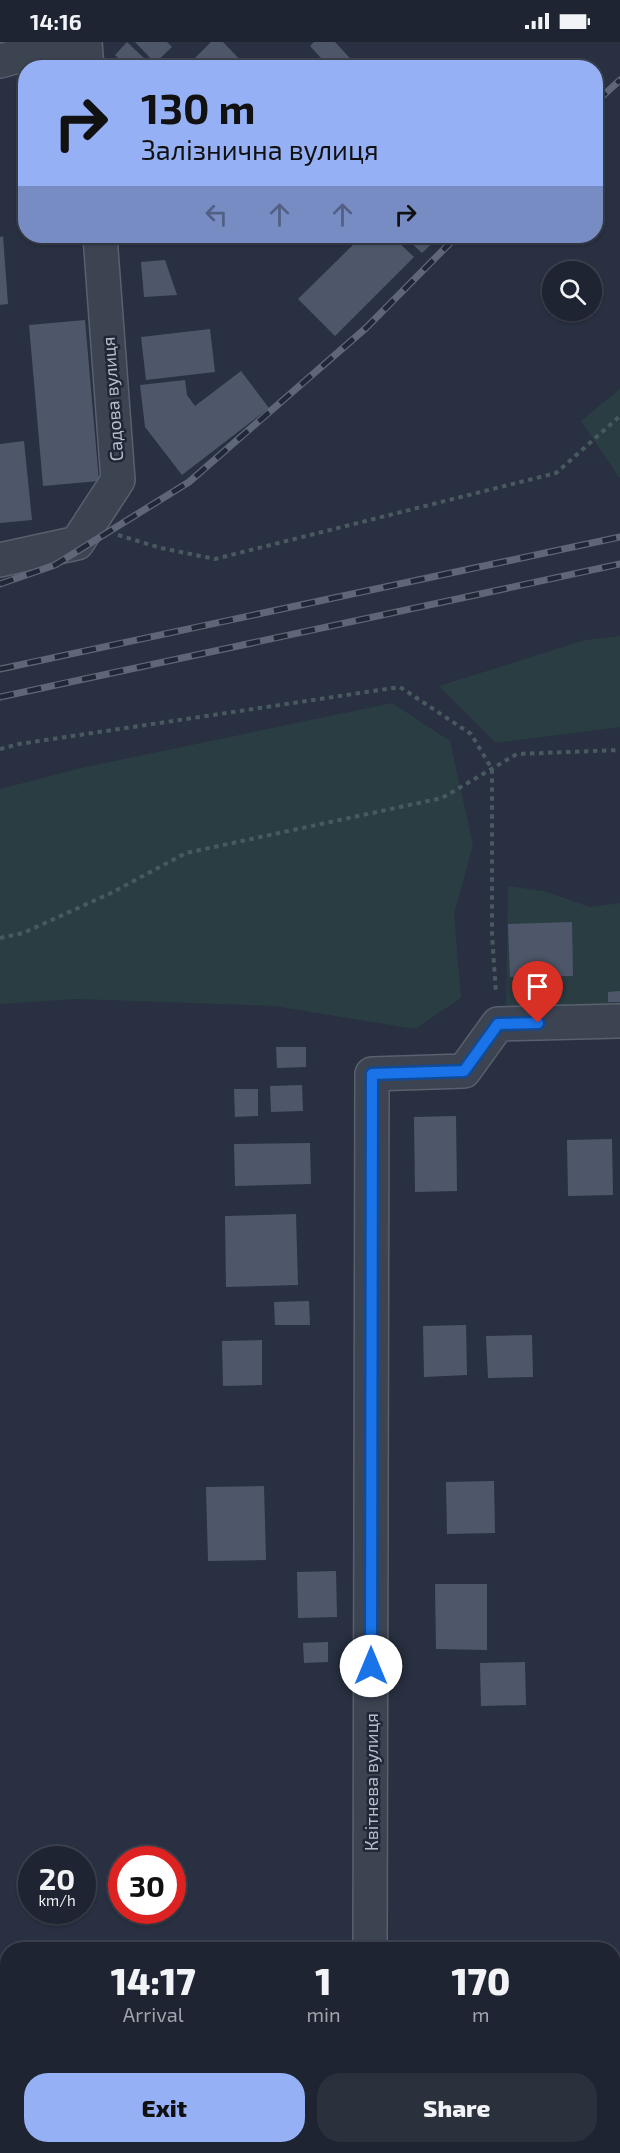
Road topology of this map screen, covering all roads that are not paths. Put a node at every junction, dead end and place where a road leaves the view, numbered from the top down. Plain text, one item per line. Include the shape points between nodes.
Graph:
1 (69, 42) edge
2 (85, 42) edge
3 (86, 60) edge
4 (0, 61) edge
5 (100, 243) edge
6 (0, 560) edge
7 (620, 1021) edge
8 (370, 1942) edge

1 - 4 street
2 - 3 street
5 - 6 street, Садова вулиця via 117,480 77,543
7 - 8 street, Квітнева вулиця via 498,1024 464,1071 372,1074

